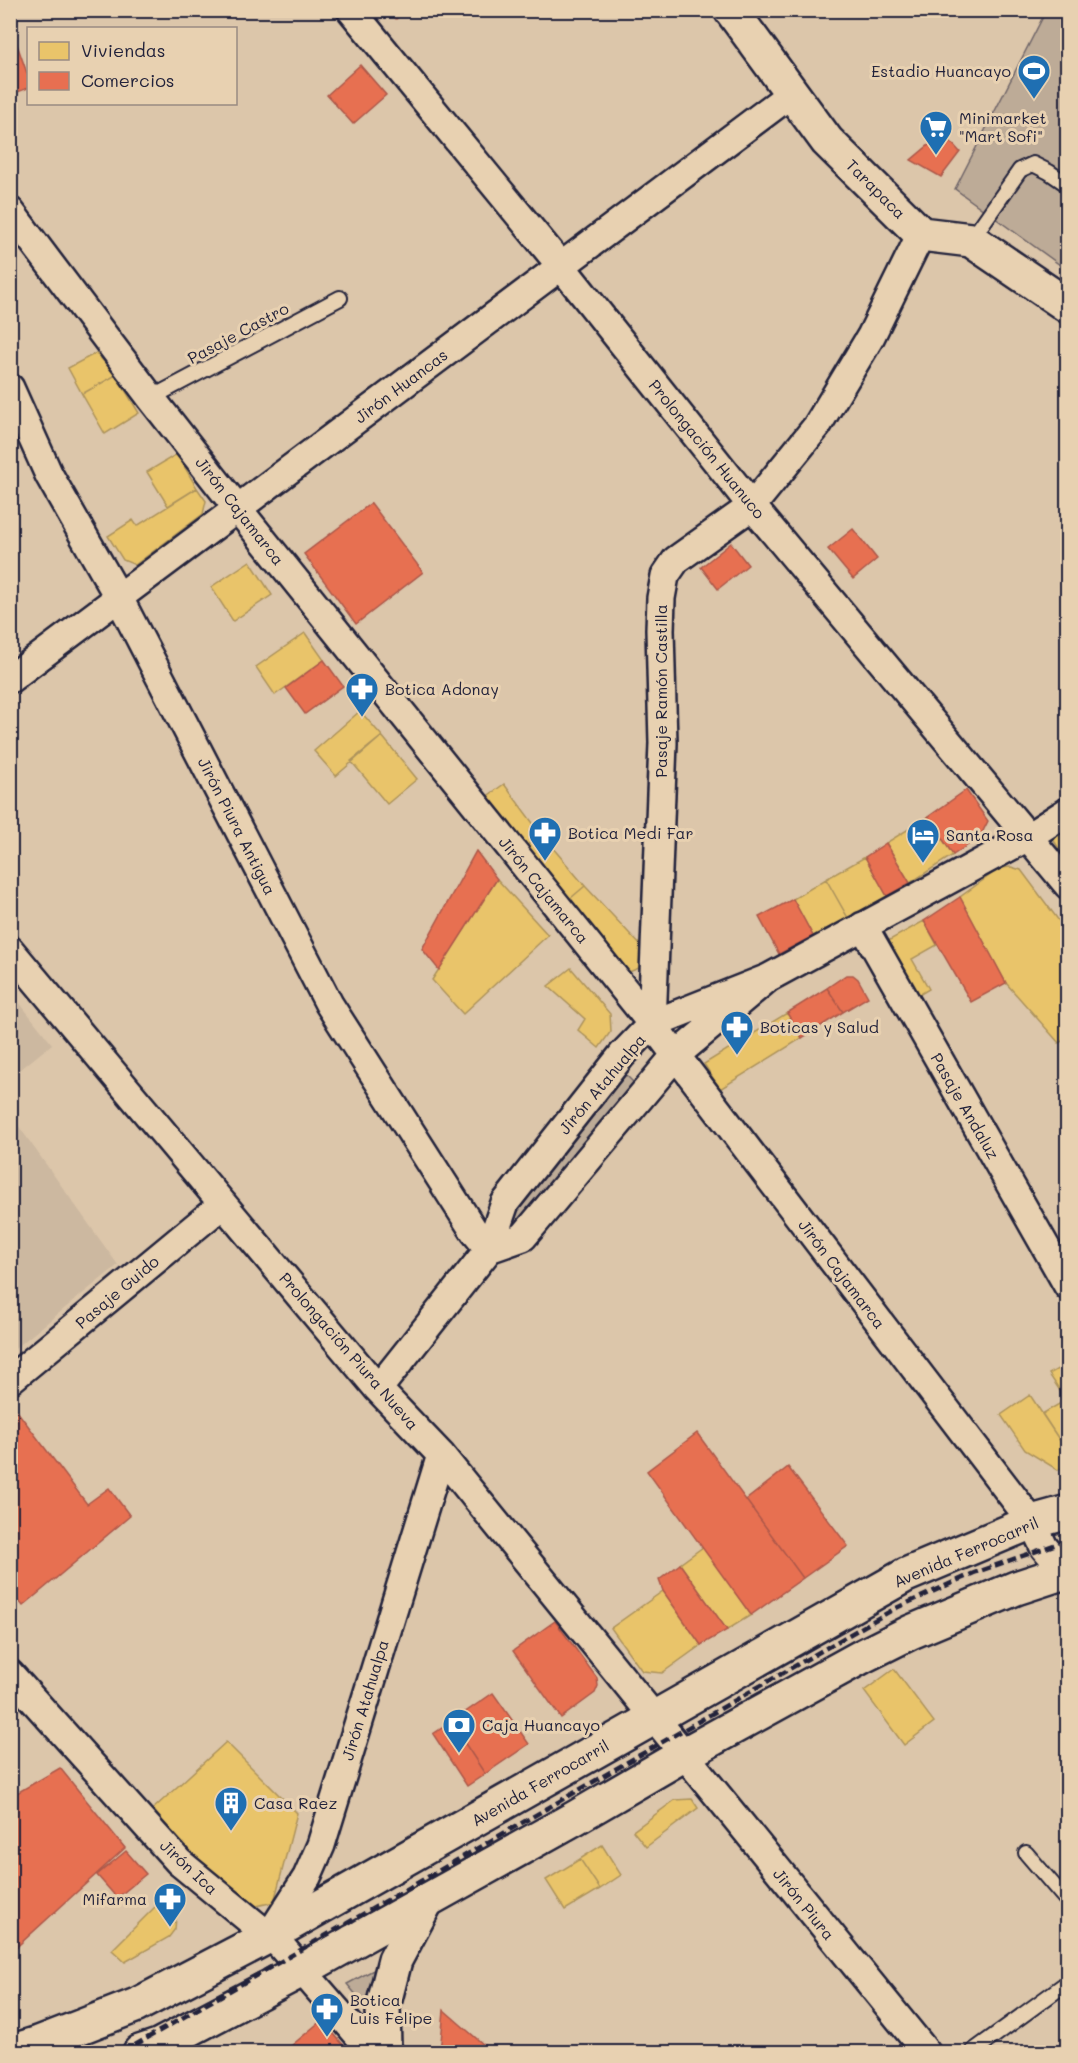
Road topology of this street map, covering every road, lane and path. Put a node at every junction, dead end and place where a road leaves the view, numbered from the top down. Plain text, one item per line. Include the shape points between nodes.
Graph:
1 (351, 10) edge
2 (742, 14) edge
3 (792, 93) junction
4 (1068, 185) edge
5 (10, 211) edge
6 (921, 234) junction
7 (970, 240) junction
8 (561, 266) junction
9 (340, 298) dead end
10 (1068, 306) edge
11 (10, 388) edge
12 (151, 398) junction
13 (752, 506) junction
14 (238, 509) junction
15 (118, 598) junction
16 (10, 679) edge
17 (1068, 811) edge
18 (1028, 837) junction
19 (1068, 885) edge
20 (863, 926) junction
21 (10, 950) edge
22 (768, 978) junction
23 (652, 1024) junction
24 (675, 1056) junction
25 (223, 1204) junction
26 (489, 1249) junction
27 (1068, 1286) edge
28 (10, 1380) edge
29 (378, 1389) junction
30 (441, 1455) junction
31 (1068, 1512) edge
32 (1032, 1522) junction
33 (1067, 1573) edge
34 (10, 1674) edge
35 (653, 1718) junction
36 (683, 1755) junction
37 (1026, 1853) dead end
38 (426, 1902) junction
39 (1068, 1902) edge
40 (269, 1936) junction
41 (302, 1970) junction
42 (1068, 1982) edge
43 (10, 2052) edge
44 (140, 2052) edge
45 (373, 2052) edge
46 (386, 2052) edge
47 (926, 2052) edge
48 (972, 2052) edge

1 - 8 street, Prolongación Huanuco
2 - 3 main road, Tarapaca
3 - 6 main road, Tarapaca via 827,141
3 - 8 street, Jirón Huancas
4 - 7 lane via 1033,164 1020,170
5 - 12 street, Jirón Cajamarca
6 - 7 main road
6 - 13 street, Pasaje Ramón Castilla via 871,336 817,426
7 - 10 main road
8 - 13 street, Prolongación Huanuco
8 - 14 street, Jirón Huancas
9 - 12 lane, Pasaje Castro
11 - 15 street, Jirón Piura Antigua via 49,475
12 - 14 street, Jirón Cajamarca
13 - 18 street, Prolongación Huanuco
13 - 23 street, Pasaje Ramón Castilla via 676,560 665,576 660,630 663,743
14 - 15 street, Jirón Huancas
14 - 23 street, Jirón Cajamarca
15 - 16 street, Jirón Huancas
15 - 26 street, Jirón Piura Antigua via 329,1004
17 - 18 street, Jirón Atahualpa
18 - 19 street, Prolongación Huanuco
18 - 20 street, Jirón Atahualpa
20 - 22 street, Jirón Atahualpa
20 - 27 street, Pasaje Andaluz
21 - 25 street, Prolongación Piura Nueva
22 - 23 street, Jirón Atahualpa
22 - 24 street, Jirón Atahualpa
23 - 24 street, Jirón Cajamarca
23 - 26 street, Jirón Atahualpa via 622,1055 505,1203
24 - 26 street, Jirón Atahualpa via 523,1237
24 - 32 street, Jirón Cajamarca
25 - 28 street, Pasaje Guido
25 - 29 street, Prolongación Piura Nueva
26 - 29 street, Jirón Atahualpa
29 - 30 street, Prolongación Piura Nueva
30 - 35 street, Prolongación Piura Nueva
30 - 40 street, Jirón Atahualpa via 321,1845 307,1877
31 - 32 main road, Avenida Ferrocarril
32 - 33 street, Jirón Cajamarca via 1044,1547
32 - 35 main road, Avenida Ferrocarril via 906,1575
33 - 36 main road via 1016,1588 911,1632
34 - 40 street, Jirón Ica via 179,1862
35 - 36 street, Prolongación Piura Nueva
35 - 40 main road, Avenida Ferrocarril
36 - 38 main road
36 - 47 street, Jirón Piura
37 - 39 lane
38 - 41 main road
38 - 46 main road via 395,1960 383,2007
40 - 41 street, Jirón Ica
40 - 43 main road, Avenida Ferrocarril via 137,2005
41 - 44 main road
41 - 45 street, Jirón Ica
42 - 48 lane

